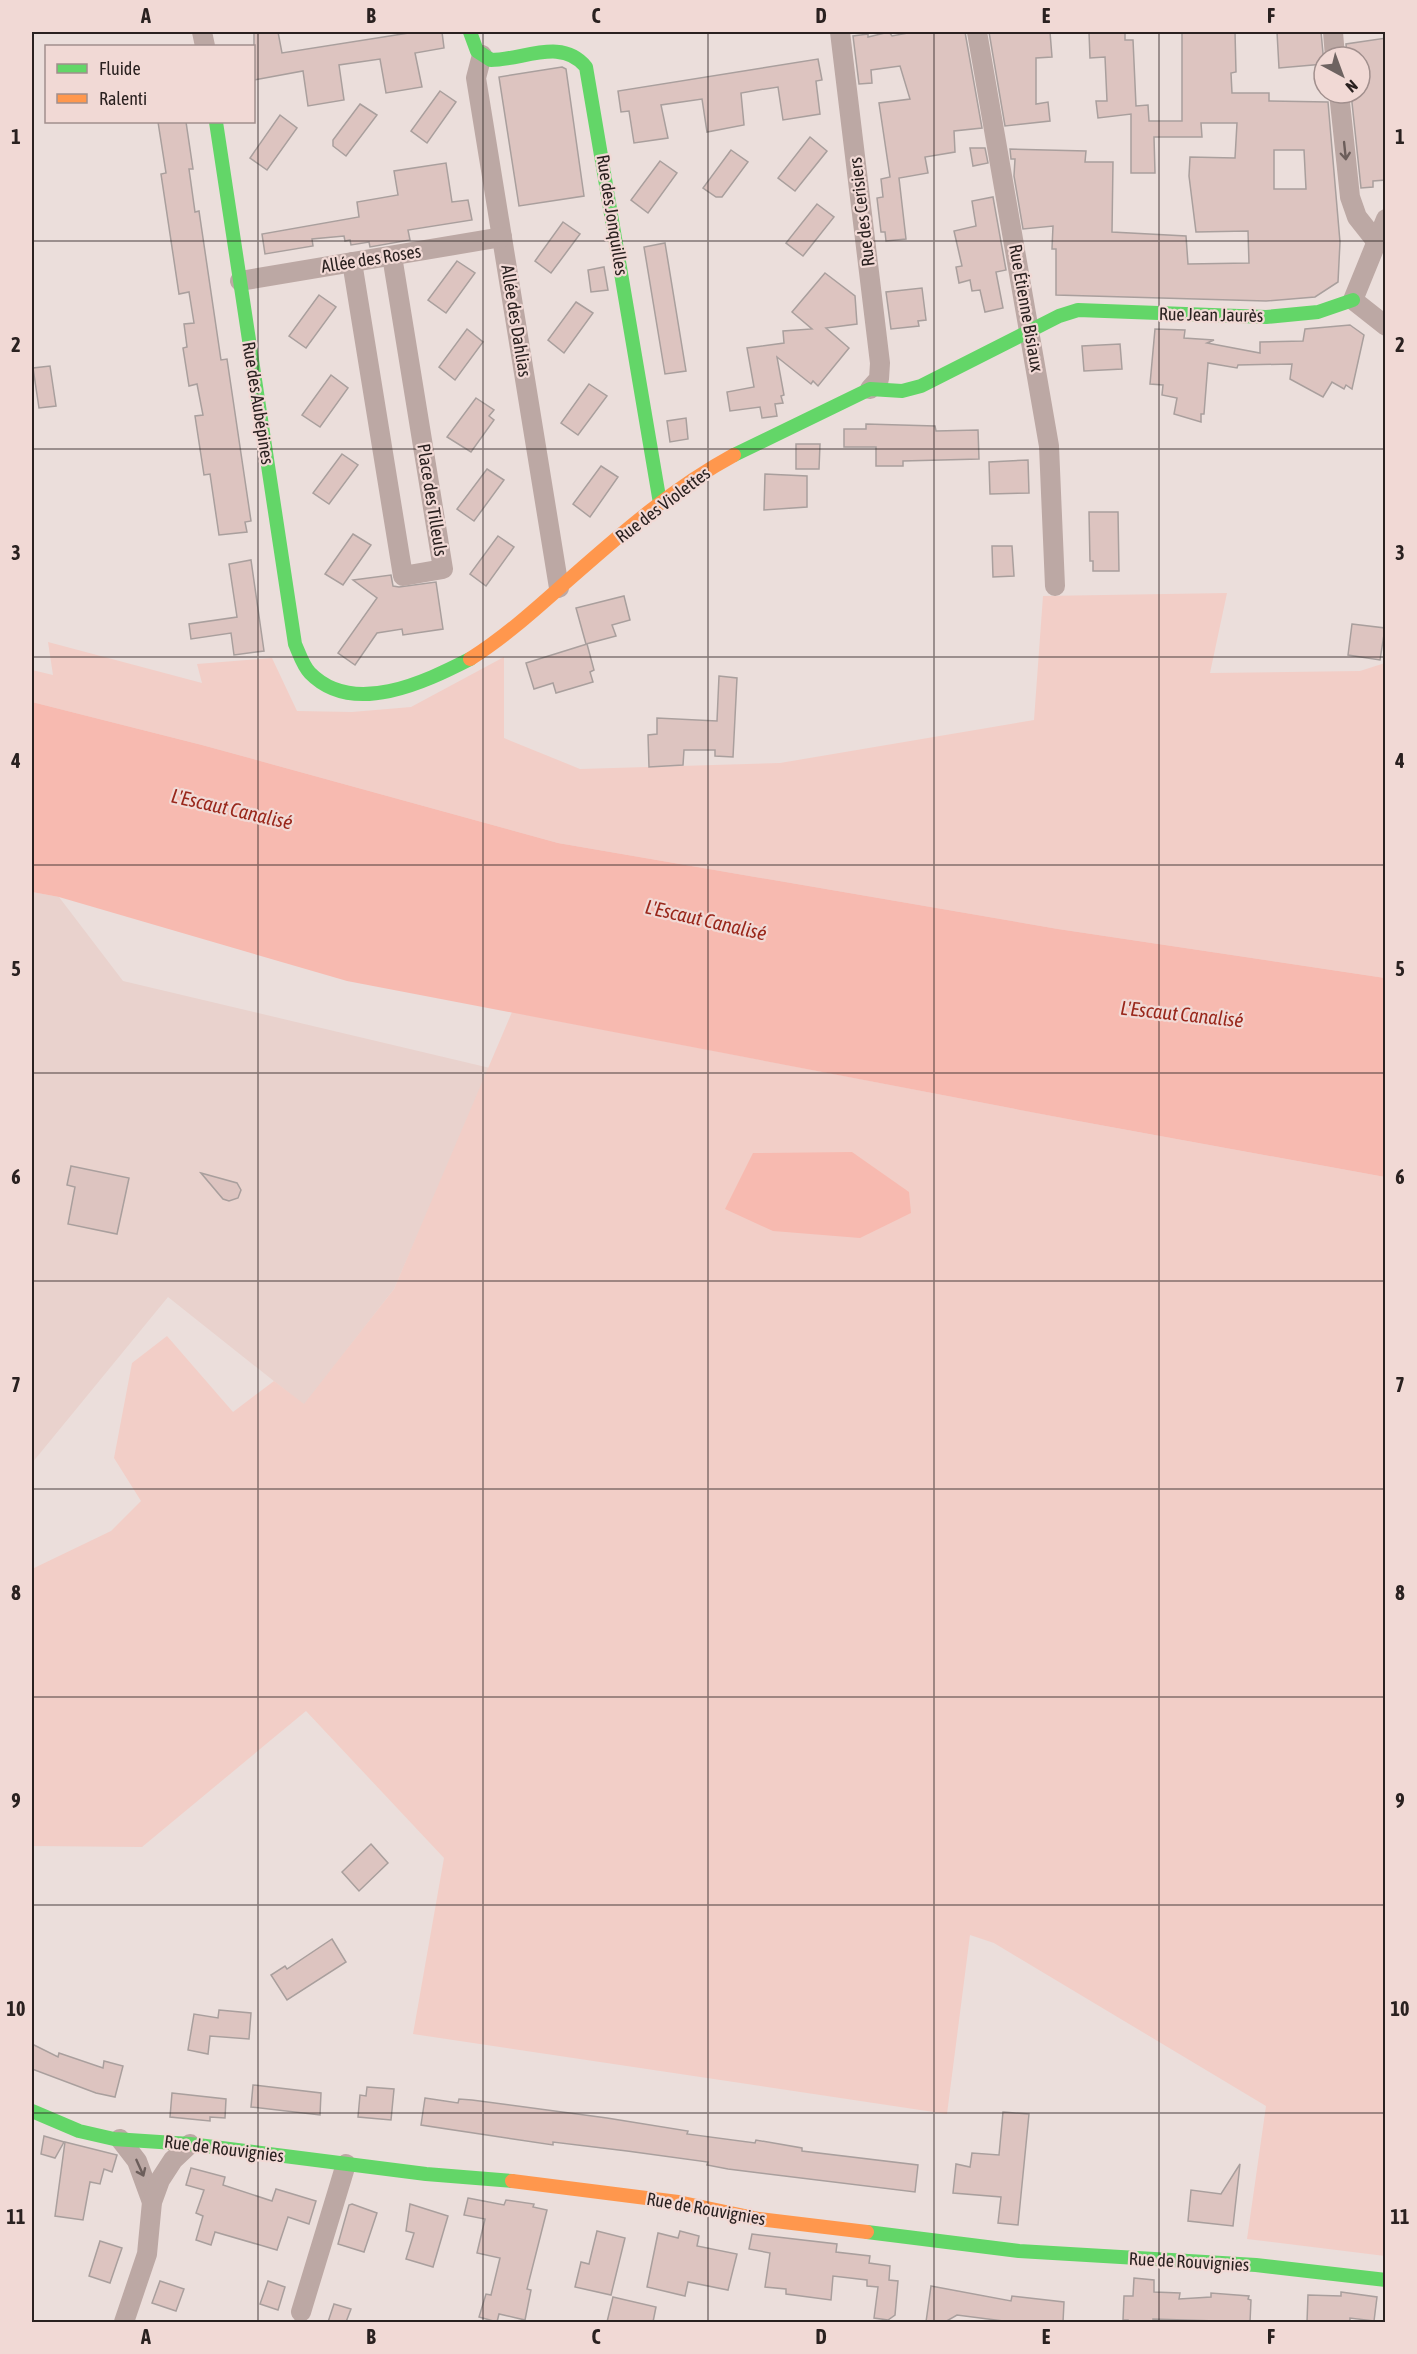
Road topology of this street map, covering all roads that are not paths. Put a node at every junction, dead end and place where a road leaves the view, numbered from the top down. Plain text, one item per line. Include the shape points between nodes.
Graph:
1 (471, 32) edge
2 (840, 32) edge
3 (977, 32) edge
4 (482, 55) junction
5 (1340, 105) edge
6 (216, 123) edge
7 (1386, 219) edge
8 (502, 237) junction
9 (1376, 241) junction
10 (392, 256) junction
11 (352, 262) junction
12 (240, 281) junction
13 (1353, 300) junction
14 (1386, 326) edge
15 (1030, 330) junction
16 (870, 389) junction
17 (660, 503) junction
18 (1055, 586) dead end
19 (560, 588) junction
20 (316, 678) joint
21 (32, 2111) edge
22 (120, 2139) junction
23 (190, 2144) junction
24 (346, 2164) junction
25 (152, 2202) junction
26 (1386, 2280) edge
27 (301, 2312) dead end
28 (124, 2322) edge

1 - 4 street via 474,46
2 - 16 street, Rue des Cerisiers via 880,363 879,379
3 - 15 street, Rue Étienne Bisiaux
4 - 8 street, Allée des Dahlias via 476,78
4 - 17 street, Rue des Jonquilles via 496,61 568,51 581,58 586,67
5 -> 9 street via 1350,197 1357,217
6 - 12 street, Rue des Aubépines
7 - 9 street
8 - 10 street, Allée des Roses
8 - 19 street, Allée des Dahlias
9 - 13 street
10 - 11 street, Allée des Roses
10 - 11 street, Place des Tilleuls via 443,569 403,576
11 - 12 street, Allée des Roses
12 - 20 street, Rue des Aubépines via 295,644
13 - 14 street
13 - 15 street, Rue Jean Jaurès via 1318,312 1266,317 1078,310
15 - 16 street, Rue des Violettes via 921,386 903,391
15 - 18 street, Rue Étienne Bisiaux via 1049,446
16 - 17 street, Rue des Violettes via 723,461
17 - 19 street, Rue des Violettes
19 - 20 street, Rue des Violettes via 493,645 441,673 366,695 335,690
21 - 22 street, Rue de Rouvignies via 79,2131
22 - 23 street, Rue de Rouvignies
22 -> 25 street via 136,2161
23 - 24 street, Rue de Rouvignies
23 - 25 street via 173,2160
24 - 26 street, Rue de Rouvignies via 667,2200 759,2219 1018,2251 1256,2265
24 - 27 street
25 - 28 street via 149,2244

